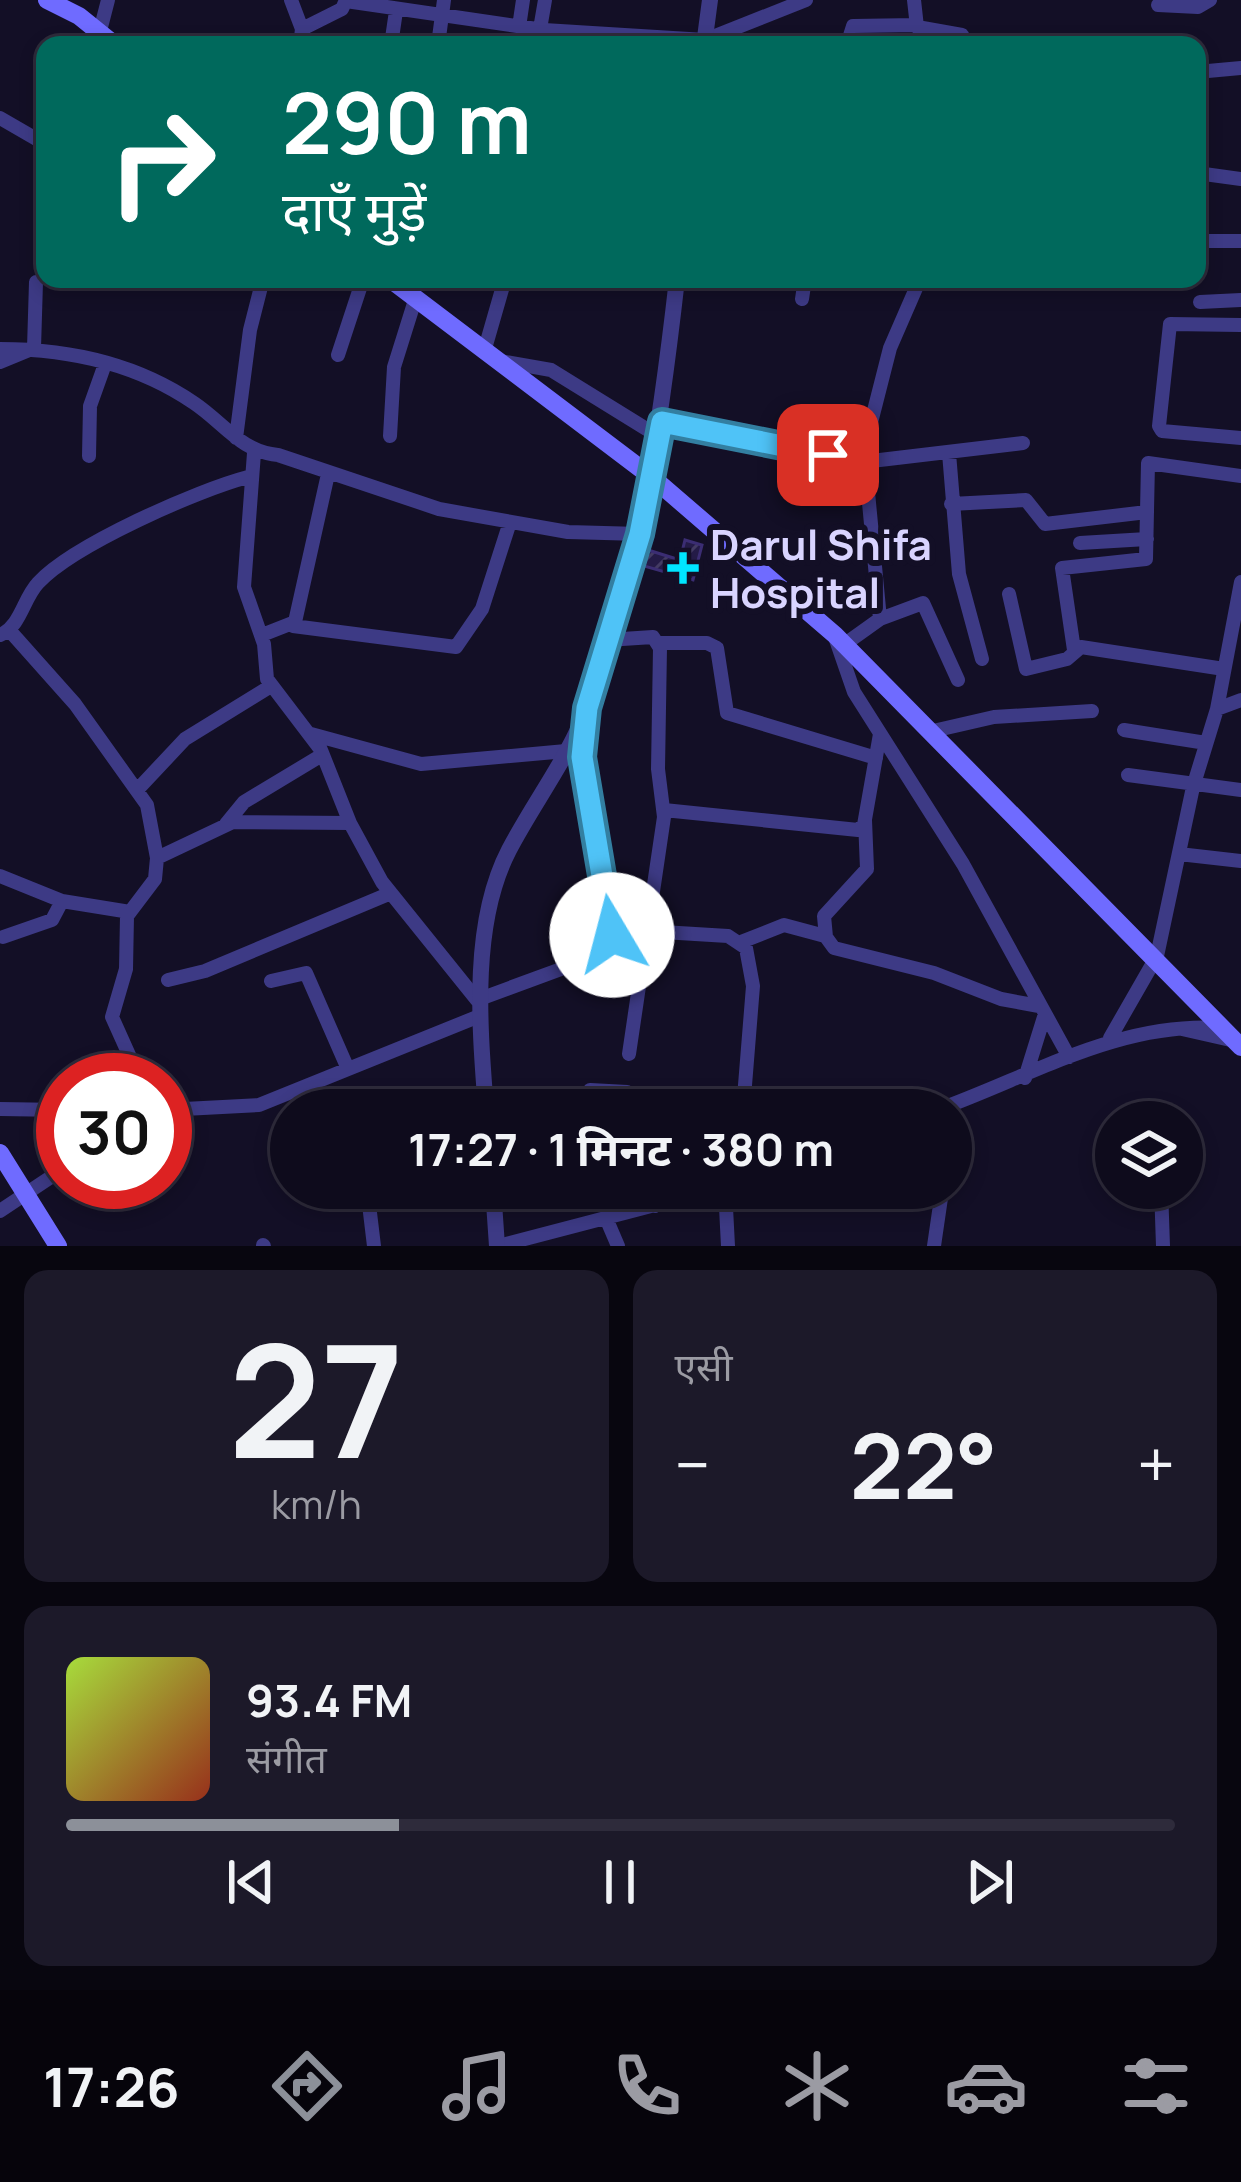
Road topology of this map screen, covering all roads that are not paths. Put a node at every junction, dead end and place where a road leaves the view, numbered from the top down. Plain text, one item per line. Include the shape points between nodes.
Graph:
1 (47, 0) edge
2 (108, 0) edge
3 (291, 0) edge
4 (444, 0) edge
5 (523, 0) edge
6 (544, 0) edge
7 (710, 0) edge
8 (806, 0) edge
9 (914, 0) edge
10 (1210, 0) edge
11 (346, 1) edge
12 (1158, 5) dead end
13 (396, 11) junction
14 (442, 17) junction
15 (916, 25) junction
16 (511, 26) junction
17 (540, 29) junction
18 (106, 36) edge
19 (113, 36) edge
20 (301, 36) edge
21 (302, 36) edge
22 (392, 36) edge
23 (439, 36) edge
24 (506, 36) edge
25 (559, 36) edge
26 (705, 36) edge
27 (721, 36) edge
28 (850, 36) edge
29 (963, 36) edge
30 (1241, 68) edge
31 (1206, 71) edge
32 (0, 118) edge
33 (36, 139) edge
34 (1206, 174) edge
35 (1241, 179) edge
36 (1206, 241) edge
37 (1241, 241) edge
38 (36, 282) dead end
39 (261, 288) edge
40 (359, 288) edge
41 (401, 288) edge
42 (503, 288) edge
43 (676, 288) edge
44 (804, 288) edge
45 (916, 288) edge
46 (802, 299) dead end
47 (415, 300) junction
48 (1241, 300) edge
49 (1200, 302) dead end
50 (1241, 325) edge
51 (34, 348) junction
52 (0, 349) edge
53 (338, 355) dead end
54 (490, 356) junction
55 (0, 362) edge
56 (105, 364) junction
57 (662, 430) junction
58 (390, 436) dead end
59 (236, 438) junction
60 (1241, 438) edge
61 (1023, 443) dead end
62 (254, 453) junction
63 (950, 453) junction
64 (89, 455) dead end
65 (863, 462) junction
66 (328, 474) junction
67 (1241, 476) edge
68 (248, 477) junction
69 (652, 478) junction
70 (951, 504) junction
71 (1147, 512) junction
72 (510, 522) junction
73 (640, 534) junction
74 (1147, 539) junction
75 (1080, 543) dead end
76 (1241, 582) edge
77 (1010, 594) dead end
78 (880, 619) junction
79 (293, 626) junction
80 (5, 633) edge
81 (262, 635) junction
82 (840, 639) junction
83 (608, 640) junction
84 (659, 643) junction
85 (1075, 650) junction
86 (982, 659) dead end
87 (1224, 669) junction
88 (958, 680) dead end
89 (271, 686) junction
90 (1239, 707) edge
91 (587, 708) junction
92 (1217, 709) junction
93 (1092, 711) dead end
94 (1124, 730) dead end
95 (933, 731) junction
96 (311, 734) junction
97 (880, 734) junction
98 (1206, 743) junction
99 (566, 751) junction
100 (322, 755) junction
101 (876, 758) junction
102 (1128, 775) dead end
103 (1193, 787) junction
104 (139, 788) junction
105 (1241, 790) edge
106 (664, 810) junction
107 (865, 820) junction
108 (350, 823) junction
109 (226, 824) junction
110 (1178, 854) junction
111 (158, 858) junction
112 (1241, 861) edge
113 (0, 876) edge
114 (391, 893) junction
115 (62, 901) junction
116 (130, 912) junction
117 (613, 928) junction
118 (644, 931) junction
119 (826, 936) junction
120 (3, 937) dead end
121 (741, 942) junction
122 (1157, 956) junction
123 (168, 980) dead end
124 (271, 981) dead end
125 (477, 1009) junction
126 (1041, 1011) junction
127 (1237, 1037) edge
128 (1110, 1038) junction
129 (128, 1053) edge
130 (629, 1054) dead end
131 (1070, 1057) junction
132 (349, 1069) junction
133 (1025, 1078) junction
134 (484, 1089) edge
135 (745, 1089) edge
136 (972, 1098) edge
137 (0, 1109) edge
138 (192, 1109) edge
139 (36, 1110) edge
140 (0, 1154) edge
141 (36, 1186) edge
142 (27, 1196) junction
143 (370, 1209) edge
144 (495, 1209) edge
145 (643, 1209) edge
146 (725, 1209) edge
147 (939, 1209) edge
148 (1162, 1209) edge
149 (0, 1210) edge
150 (606, 1218) junction
151 (58, 1246) edge
152 (374, 1246) edge
153 (498, 1246) edge
154 (618, 1246) edge
155 (728, 1246) edge
156 (934, 1246) edge
157 (1163, 1246) edge

1 - 18 main road
2 - 19 street
3 - 20 street
4 - 14 street
5 - 16 street
6 - 17 street
7 - 26 street
8 - 27 street
9 - 15 street
10 - 12 street
11 - 13 street
11 - 21 street
13 - 14 street
13 - 22 street
14 - 16 street
14 - 23 street
15 - 28 street via 853,26
15 - 29 street
16 - 17 street
16 - 24 street
17 - 25 street
30 - 31 street
32 - 33 street
34 - 35 street
36 - 37 street
38 - 51 street
39 - 59 street
40 - 53 street
41 - 47 main road
42 - 54 street
43 - 57 street
44 - 46 street
45 - 65 street via 890,348
47 - 54 main road
47 - 58 street via 398,345
48 - 49 street
50 - 60 street via 1170,324 1159,426
51 - 52 street
51 - 55 street
51 - 56 street
54 - 57 street via 550,370
54 - 69 main road
56 - 59 street via 195,404
56 - 64 street via 90,406
57 - 65 street
57 - 69 street
59 - 62 street
61 - 63 street
62 - 66 street
62 - 68 street
63 - 65 street
63 - 70 street
65 - 78 street
66 - 72 street
66 - 79 street
67 - 71 street via 1148,463
68 - 80 street via 214,486 69,562 38,582
68 - 81 street via 244,587
69 - 73 street
69 - 82 main road
70 - 71 street via 1026,500 1046,524
70 - 86 street via 963,597
71 - 74 street
72 - 73 street
72 - 79 street via 482,609 456,647
73 - 83 street
74 - 75 street
74 - 85 street via 1142,560 1062,568
76 - 87 street
77 - 85 street via 1023,668
78 - 82 street
78 - 88 street via 923,603
79 - 81 street
80 - 104 street
81 - 89 street
82 - 95 main road
82 - 97 street via 854,692
83 - 84 street
83 - 91 street
84 - 101 street via 716,648 728,713
84 - 106 street
85 - 87 street
87 - 92 street
89 - 96 street
89 - 104 street via 185,739
90 - 92 street
91 - 99 street
91 - 117 street via 582,757
92 - 98 street
93 - 95 street via 994,717
94 - 98 street
95 - 122 main road
96 - 99 street via 422,764
96 - 100 street
97 - 101 street
97 - 126 street via 963,864
98 - 103 street
99 - 125 street via 501,868
100 - 108 street
100 - 109 street via 244,802
101 - 107 street
102 - 103 street
103 - 105 street
103 - 110 street
104 - 111 street
106 - 107 street via 854,830
106 - 118 street
107 - 119 street via 869,862 824,916
108 - 109 street
108 - 114 street
109 - 111 street
110 - 112 street
110 - 122 street
111 - 116 street via 154,886
113 - 115 street
114 - 123 street
114 - 125 street
115 - 116 street
115 - 120 street via 52,920
116 - 129 street via 112,1017
117 - 118 street
117 - 125 street via 592,955
118 - 121 street
118 - 130 street
119 - 121 street via 784,925
119 - 126 street via 841,953 934,973
121 - 135 street via 752,986
122 - 127 main road
122 - 128 street
124 - 132 street via 306,973
125 - 132 street
125 - 134 street
126 - 131 street
126 - 133 street
127 - 128 street via 1182,1029
128 - 131 street
131 - 133 street
132 - 138 street via 259,1105
133 - 136 street
137 - 139 street
140 - 142 main road
141 - 142 street
142 - 149 street
142 - 151 main road
143 - 152 street
144 - 153 street
145 - 150 street
146 - 155 street
147 - 156 street
148 - 157 street
150 - 153 street
150 - 154 street

